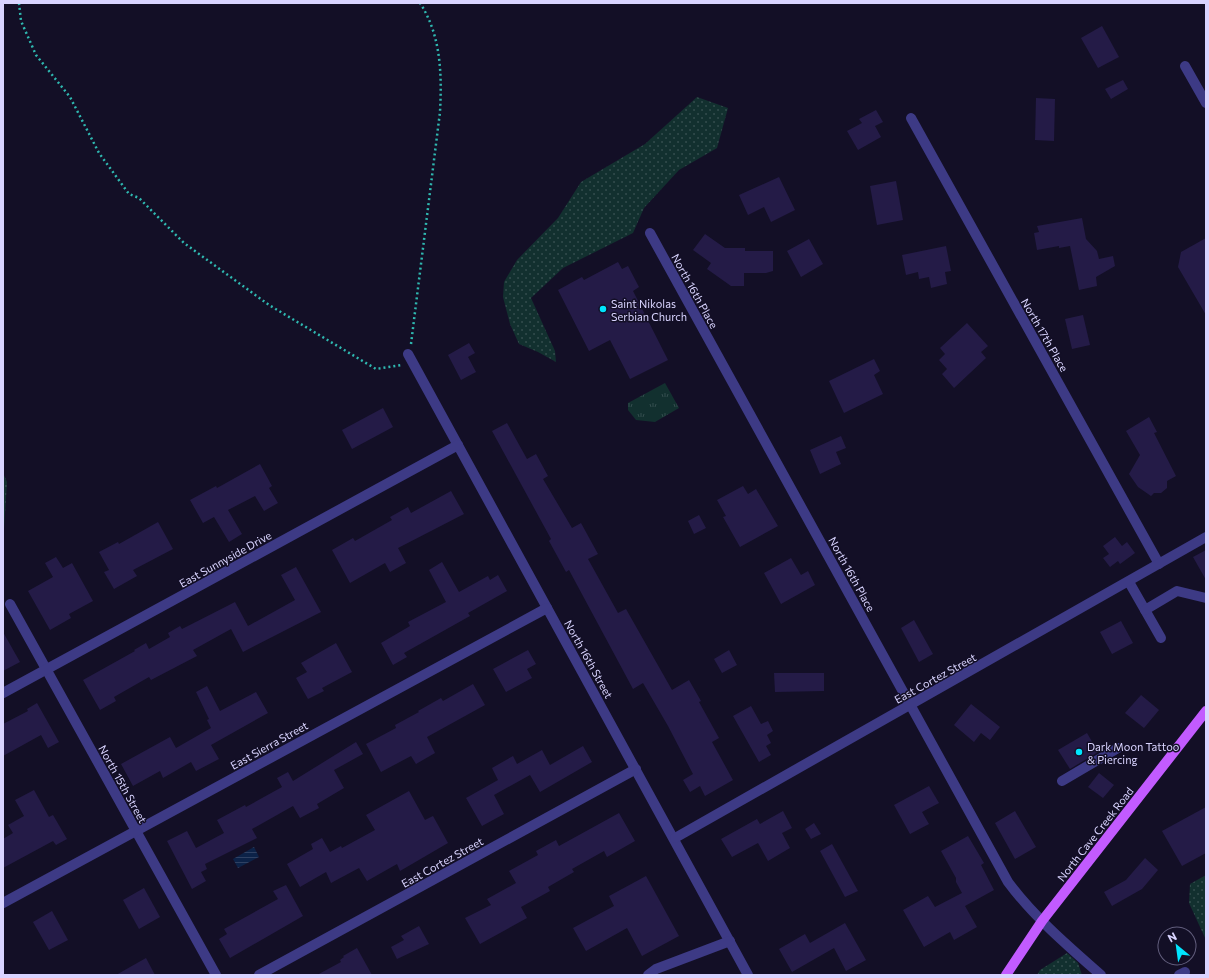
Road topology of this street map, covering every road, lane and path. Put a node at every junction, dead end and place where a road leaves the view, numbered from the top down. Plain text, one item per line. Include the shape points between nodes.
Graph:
1 (18, 3) edge
2 (420, 3) edge
3 (1185, 66) dead end
4 (1206, 103) edge
5 (911, 118) dead end
6 (650, 233) dead end
7 (408, 354) joint
8 (414, 364) junction
9 (458, 445) junction
10 (1206, 537) edge
11 (1159, 564) junction
12 (1128, 582) junction
13 (1206, 598) edge
14 (10, 604) dead end
15 (547, 608) junction
16 (1145, 610) junction
17 (1161, 638) dead end
18 (46, 669) junction
19 (3, 693) edge
20 (910, 706) junction
21 (1206, 711) edge
22 (1118, 748) dead end
23 (636, 769) junction
24 (1062, 781) dead end
25 (136, 831) junction
26 (675, 838) junction
27 (3, 903) edge
28 (1042, 921) junction
29 (730, 941) junction
30 (216, 975) edge
31 (259, 975) edge
32 (648, 975) edge
33 (748, 975) edge
34 (1006, 975) edge
35 (1101, 975) edge

1 - 8 path via 21,21 36,55 70,97 99,153 130,194 139,198 184,243 269,305 376,369
2 - 7 path via 433,32 442,80
3 - 4 street
5 - 11 street, North 17th Place
6 - 20 street, North 16th Place
7 - 8 street, North 16th Street
8 - 9 street, North 16th Street
9 - 15 street, North 16th Street
9 - 18 street, East Sunnyside Drive
10 - 11 street, East Cortez Street
11 - 12 street, East Cortez Street
12 - 16 street
12 - 20 street, East Cortez Street
13 - 16 street via 1177,592
14 - 18 street, North 15th Street
15 - 23 street, North 16th Street
15 - 25 street, East Sierra Street
16 - 17 street
18 - 19 street, East Sunnyside Drive
18 - 25 street, North 15th Street
20 - 26 street, East Cortez Street
20 - 28 street, North 16th Place via 1008,882
21 - 28 main road, North Cave Creek Road
22 - 24 street
23 - 26 street, North 16th Street
23 - 31 street, East Cortez Street
25 - 27 street, East Sierra Street
25 - 30 street, North 15th Street
26 - 29 street, North 16th Street
28 - 34 main road, North Cave Creek Road
28 - 35 street, North 16th Place
29 - 32 street via 656,969
29 - 33 street, North 16th Street

